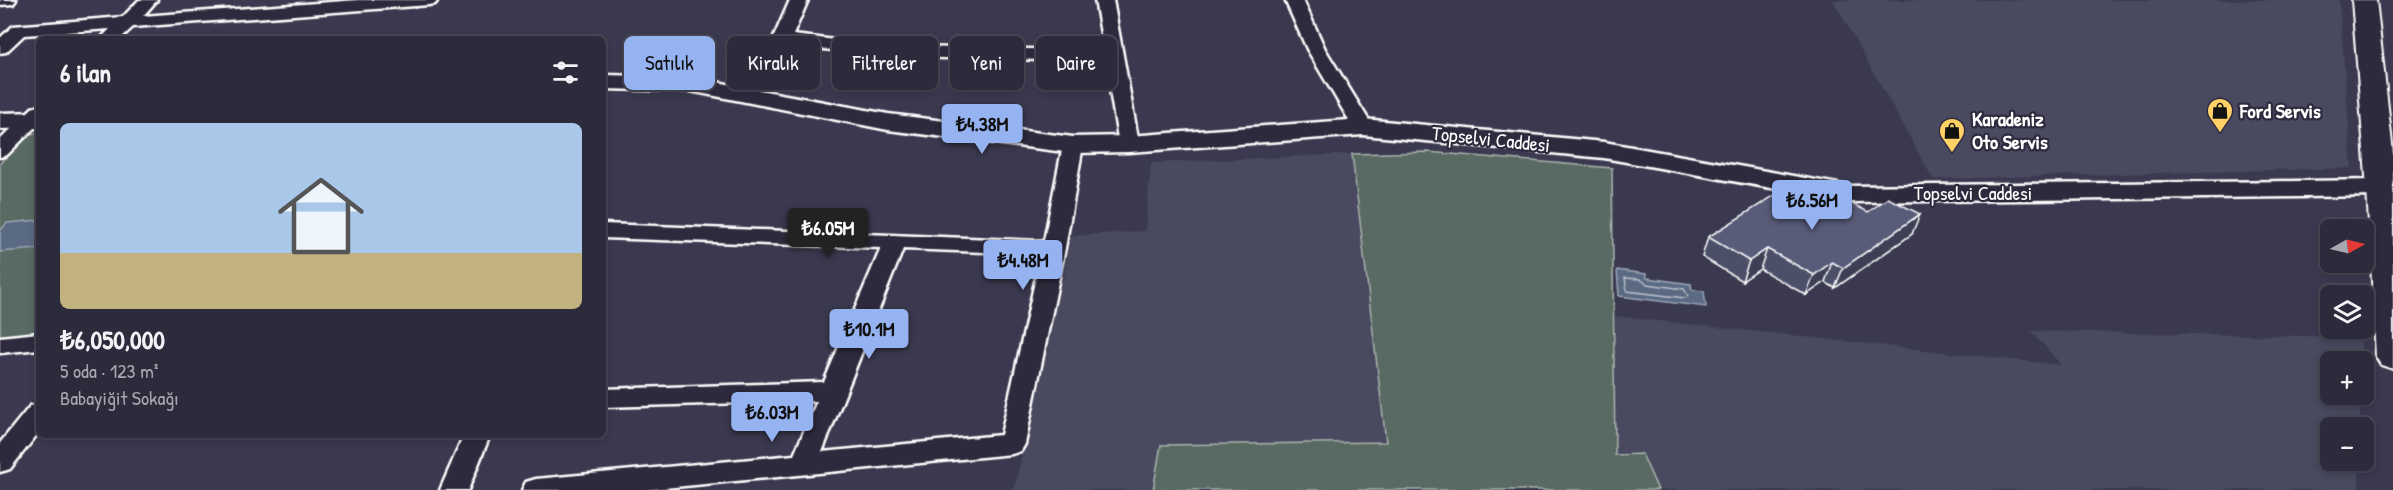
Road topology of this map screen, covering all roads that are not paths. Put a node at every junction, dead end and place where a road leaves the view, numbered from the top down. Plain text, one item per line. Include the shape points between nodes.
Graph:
1 (0, 0) edge
2 (7, 0) edge
3 (148, 0) edge
4 (429, 0) edge
5 (799, 0) edge
6 (1104, 0) edge
7 (1294, 0) edge
8 (2364, 0) edge
9 (129, 21) junction
10 (112, 36) edge
11 (783, 36) edge
12 (1110, 36) edge
13 (820, 43) edge
14 (0, 48) edge
15 (1036, 55) edge
16 (1117, 74) edge
17 (606, 82) edge
18 (748, 90) edge
19 (744, 96) junction
20 (36, 117) edge
21 (0, 122) edge
22 (1363, 127) junction
23 (1129, 144) junction
24 (1072, 145) junction
25 (0, 151) edge
26 (2382, 188) junction
27 (606, 231) edge
28 (895, 241) junction
29 (1054, 248) junction
30 (36, 341) edge
31 (0, 345) edge
32 (2393, 357) edge
33 (833, 391) junction
34 (606, 398) edge
35 (36, 417) edge
36 (476, 438) edge
37 (0, 462) edge
38 (804, 463) junction
39 (454, 490) edge
40 (536, 490) edge

1 - 2 street
3 - 9 street
4 - 9 street
5 - 11 street
6 - 12 street
7 - 22 street via 1316,49
8 - 26 main road
9 - 10 street
9 - 14 street via 19,30
13 - 15 street via 895,52
16 - 23 street
17 - 19 street, Topselvi Caddesi via 690,84
18 - 19 street
19 - 24 street, Topselvi Caddesi via 888,122
20 - 21 street
20 - 25 street
22 - 23 street, Topselvi Caddesi
22 - 26 street, Topselvi Caddesi via 1604,150 1849,194
23 - 24 street, Topselvi Caddesi
24 - 29 street
26 - 32 main road
27 - 28 street
28 - 29 street
28 - 33 street
29 - 38 street via 1012,444
30 - 31 street
33 - 34 street
33 - 38 street
35 - 37 street
36 - 39 street
38 - 40 street

